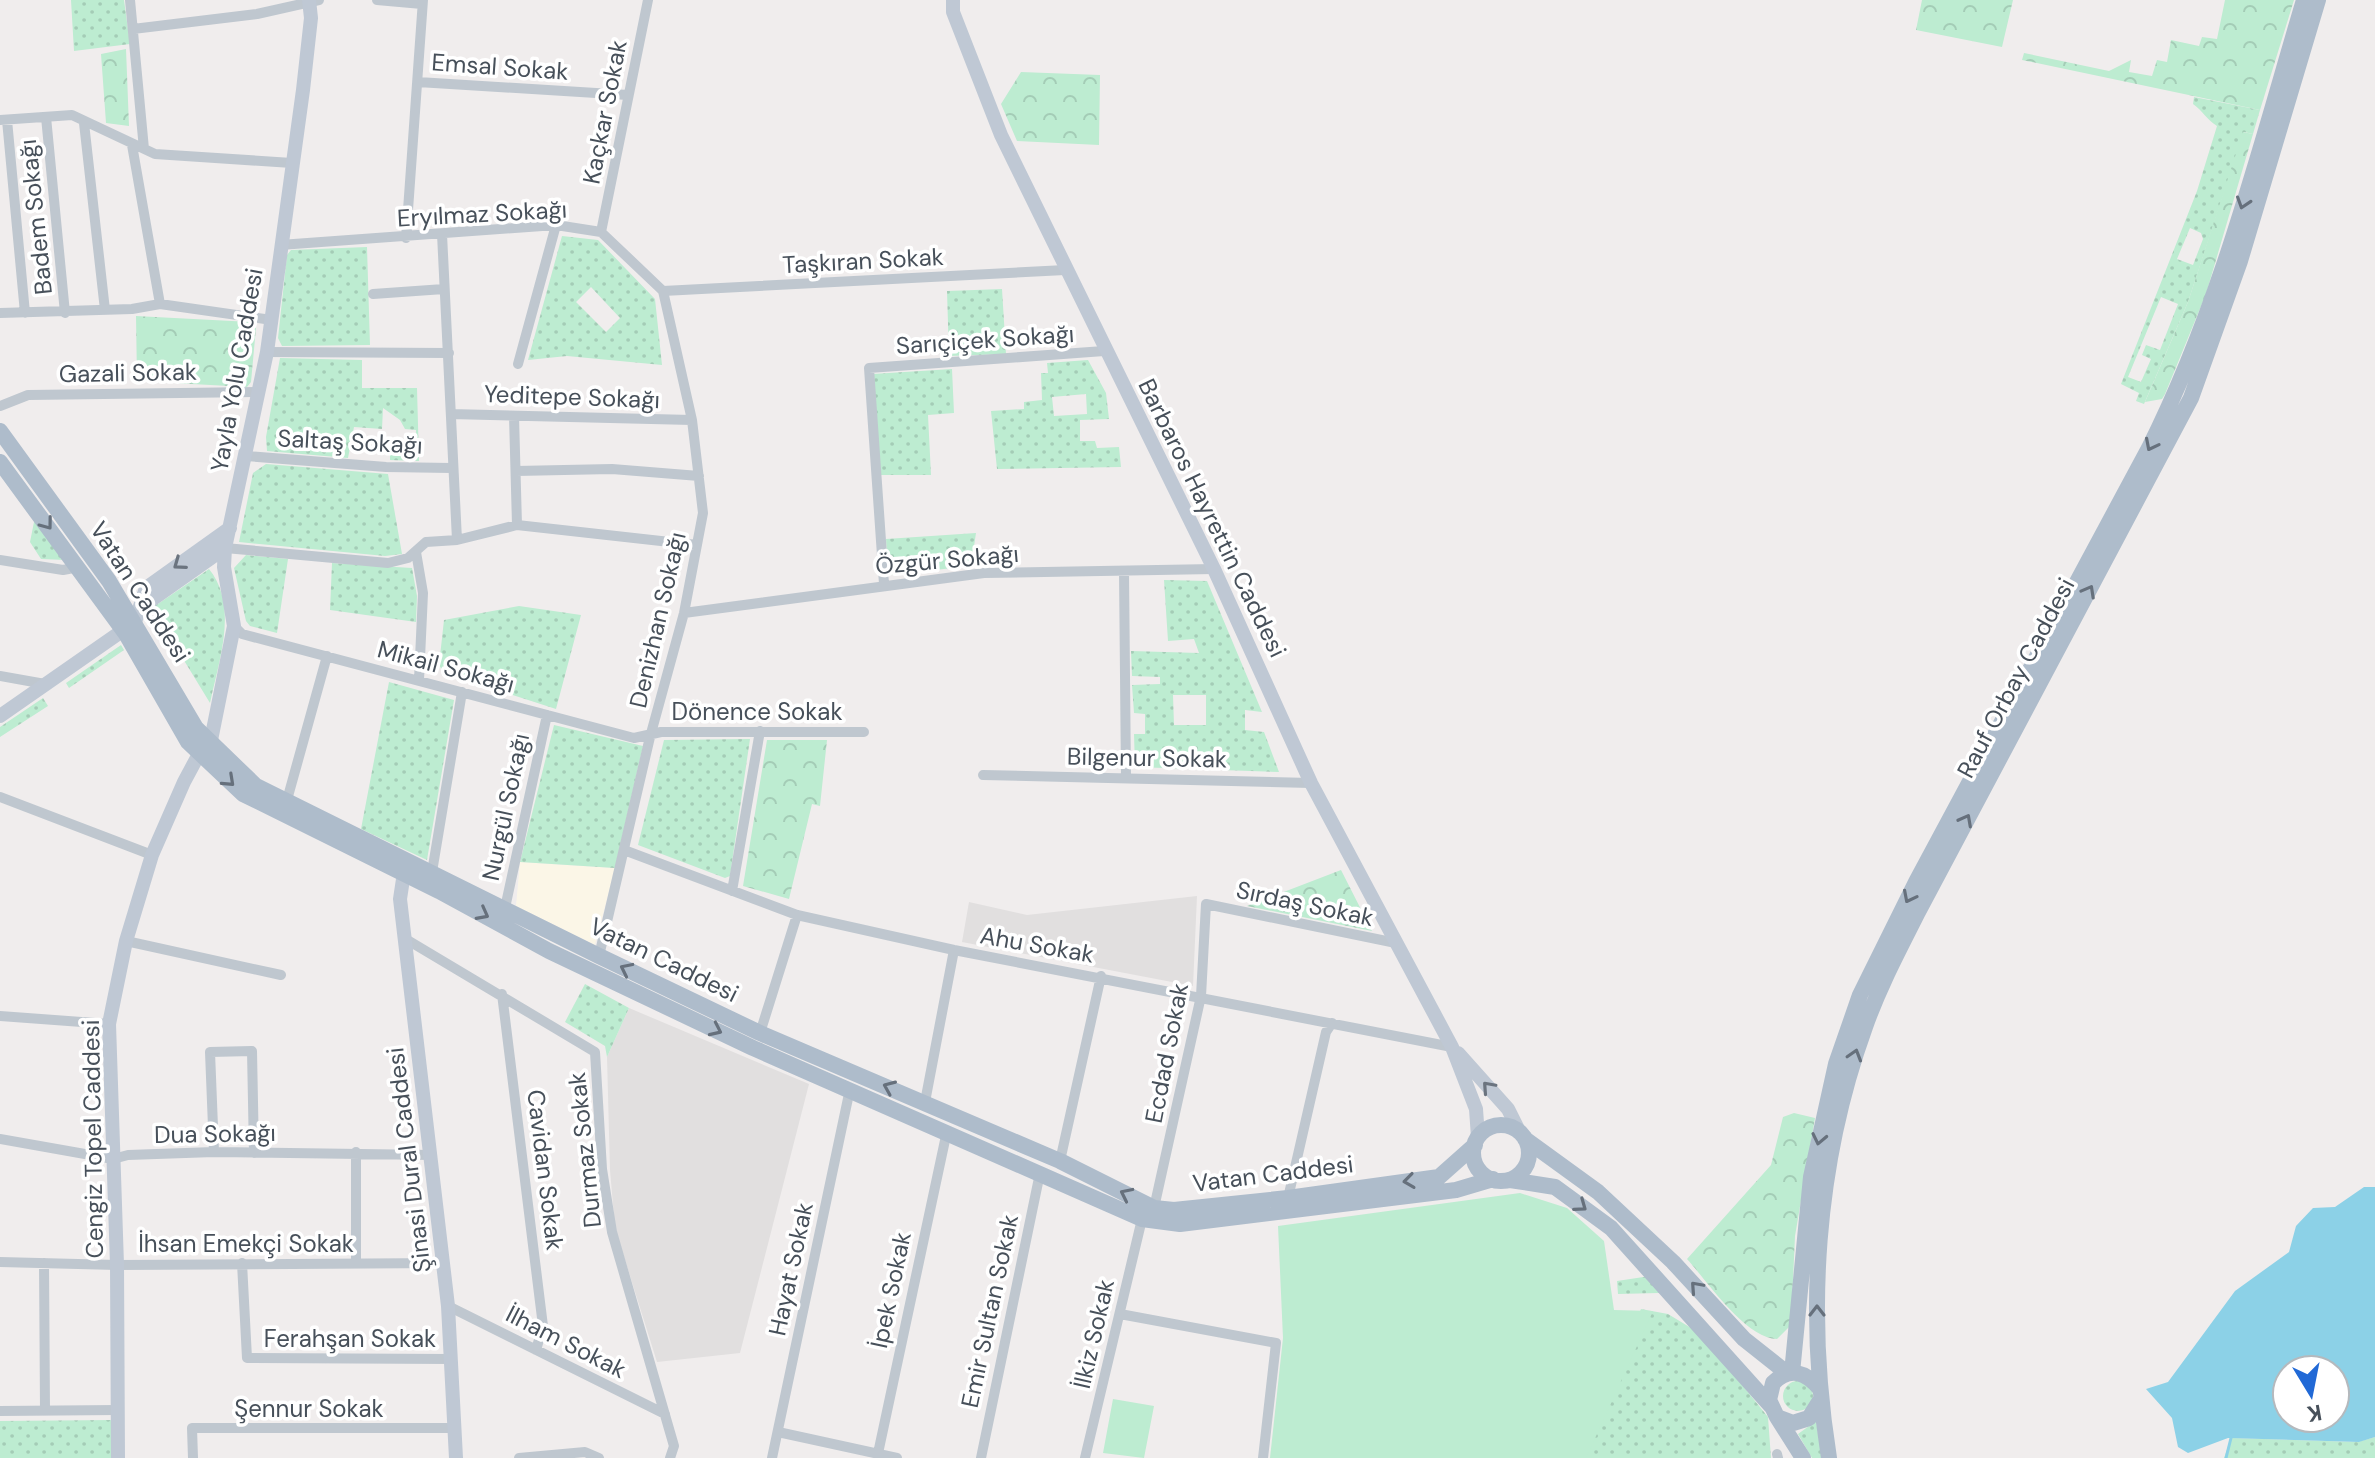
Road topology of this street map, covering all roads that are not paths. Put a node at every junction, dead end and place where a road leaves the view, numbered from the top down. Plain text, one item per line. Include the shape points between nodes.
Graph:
1 (130, 0) edge
2 (377, 0) edge
3 (648, 0) edge
4 (2304, 0) edge
5 (2318, 0) edge
6 (312, 1) edge
7 (422, 2) edge
8 (951, 4) edge
9 (133, 29) junction
10 (418, 82) junction
11 (628, 95) junction
12 (46, 117) junction
13 (4, 120) edge
14 (84, 123) junction
15 (132, 145) junction
16 (144, 149) junction
17 (292, 163) junction
18 (556, 225) junction
19 (601, 232) junction
20 (442, 234) junction
21 (406, 238) junction
22 (280, 245) junction
23 (1065, 270) junction
24 (444, 289) junction
25 (663, 291) junction
26 (373, 294) dead end
27 (160, 304) junction
28 (105, 310) junction
29 (0, 313) edge
30 (25, 313) junction
31 (65, 313) junction
32 (272, 320) junction
33 (1104, 351) junction
34 (267, 352) junction
35 (449, 353) junction
36 (518, 364) dead end
37 (259, 392) junction
38 (0, 406) edge
39 (451, 414) junction
40 (514, 416) junction
41 (692, 420) junction
42 (0, 431) edge
43 (246, 456) junction
44 (0, 462) edge
45 (451, 468) junction
46 (516, 471) junction
47 (699, 476) junction
48 (517, 525) junction
49 (230, 528) junction
50 (457, 540) junction
51 (697, 545) junction
52 (225, 548) junction
53 (416, 552) junction
54 (0, 560) edge
55 (79, 567) junction
56 (1214, 569) junction
57 (1124, 572) junction
58 (884, 584) junction
59 (684, 613) junction
60 (130, 616) junction
61 (234, 626) junction
62 (327, 656) junction
63 (0, 676) edge
64 (419, 680) junction
65 (45, 684) junction
66 (462, 692) junction
67 (547, 715) junction
68 (0, 716) edge
69 (760, 731) junction
70 (864, 732) dead end
71 (650, 737) junction
72 (205, 749) junction
73 (983, 775) dead end
74 (1126, 778) junction
75 (1311, 783) junction
76 (0, 797) edge
77 (287, 800) junction
78 (624, 850) junction
79 (152, 855) junction
80 (405, 866) junction
81 (432, 872) junction
82 (732, 891) junction
83 (1206, 904) joint
84 (505, 908) junction
85 (797, 915) junction
86 (404, 938) junction
87 (126, 941) junction
88 (1396, 943) junction
89 (954, 950) junction
90 (599, 956) junction
91 (281, 975) dead end
92 (1101, 976) junction
93 (502, 994) junction
94 (1201, 996) junction
95 (0, 1016) edge
96 (1332, 1023) junction
97 (109, 1024) junction
98 (760, 1033) junction
99 (1452, 1047) junction
100 (850, 1089) junction
101 (925, 1102) junction
102 (947, 1131) junction
103 (1522, 1135) junction
104 (0, 1139) edge
105 (1476, 1141) junction
106 (214, 1152) junction
107 (356, 1152) junction
108 (254, 1153) junction
109 (432, 1155) junction
110 (113, 1159) junction
111 (1060, 1161) junction
112 (1040, 1173) junction
113 (1501, 1180) junction
114 (1288, 1198) junction
115 (1148, 1213) junction
116 (0, 1262) edge
117 (44, 1263) junction
118 (242, 1263) junction
119 (443, 1263) junction
120 (356, 1264) junction
121 (117, 1265) junction
122 (448, 1306) junction
123 (1120, 1314) junction
124 (1796, 1336) junction
125 (1749, 1344) junction
126 (536, 1350) junction
127 (451, 1359) junction
128 (1790, 1373) junction
129 (1821, 1393) junction
130 (45, 1410) junction
131 (118, 1410) junction
132 (0, 1411) edge
133 (1774, 1411) junction
134 (665, 1414) junction
135 (455, 1428) junction
136 (778, 1432) junction
137 (877, 1456) edge
138 (118, 1458) edge
139 (193, 1458) edge
140 (456, 1458) edge
141 (519, 1458) edge
142 (599, 1458) edge
143 (670, 1458) edge
144 (772, 1458) edge
145 (897, 1458) edge
146 (981, 1458) edge
147 (1085, 1458) edge
148 (1263, 1458) edge
149 (1803, 1458) edge
150 (1829, 1458) edge

1 - 9 street
2 - 7 street
3 - 11 street, Kaçkar Sokak
4 -> 124 main road, Rauf Orbay Caddesi via 2213,296 2179,385 1916,882 1850,1022 1811,1177
129 -> 5 main road, Rauf Orbay Caddesi via 1816,1301 1821,1214 1844,1095 1862,1035 1918,912 2186,410 2240,261
6 - 9 street via 257,14
6 - 17 street, Yayla Yolu Caddesi
7 - 10 street
8 - 23 street, Barbaros Hayrettin Caddesi via 1001,135
9 - 16 street
10 - 11 street, Emsal Sokak
10 - 21 street
11 - 19 street, Kaçkar Sokak
12 - 13 street
12 - 14 street via 72,115
12 - 31 street, Badem Sokağı
13 - 30 street
14 - 15 street
14 - 28 street
15 - 16 street
15 - 27 street
16 - 17 street
17 - 22 street, Yayla Yolu Caddesi
18 - 19 street, Eryılmaz Sokağı
18 - 20 street, Eryılmaz Sokağı
18 - 36 street
19 - 25 street, Eryılmaz Sokağı
20 - 21 street, Eryılmaz Sokağı
20 - 24 street
21 - 22 street, Eryılmaz Sokağı
22 - 32 street, Yayla Yolu Caddesi
23 - 25 street, Taşkıran Sokak
23 - 33 street, Barbaros Hayrettin Caddesi
24 - 26 street
24 - 35 street
25 - 41 street, Denizhan Sokağı
27 - 28 street
27 - 32 street
28 - 31 street
29 - 30 street
30 - 31 street
32 - 34 street, Yayla Yolu Caddesi
33 - 56 street, Barbaros Hayrettin Caddesi
33 - 58 street, Sarıçiçek Sokağı via 869,368
34 - 35 street
34 - 37 street, Yayla Yolu Caddesi
35 - 39 street
37 - 38 street, Gazali Sokak via 28,395
37 - 43 street, Yayla Yolu Caddesi
39 - 40 street, Yeditepe Sokağı
39 - 45 street
40 - 41 street, Yeditepe Sokağı
40 - 46 street
41 - 47 street, Denizhan Sokağı
42 - 60 main road, Vatan Caddesi
43 - 45 street, Saltaş Sokağı
43 - 49 street, Yayla Yolu Caddesi
44 -> 55 main road, Vatan Caddesi
45 - 50 street
46 - 47 street via 612,469
46 - 48 street
47 - 51 street, Denizhan Sokağı via 703,513
48 - 50 street
48 - 51 street
49 - 52 street, Yayla Yolu Caddesi
49 -> 60 street via 146,588
50 - 53 street via 426,542
51 - 59 street, Denizhan Sokağı
52 - 53 street via 388,563
52 - 60 street
52 - 61 street, Yayla Yolu Caddesi
53 - 64 street via 423,593
54 - 55 street via 63,570
55 - 60 main road, Vatan Caddesi
56 - 57 street, Özgür Sokağı
56 - 75 street, Barbaros Hayrettin Caddesi
57 - 58 street, Özgür Sokağı via 984,573
57 - 74 street
58 - 59 street, Özgür Sokağı
59 - 71 street, Denizhan Sokağı
60 - 65 street
60 - 72 main road, Vatan Caddesi
61 - 62 street, Mikail Sokağı via 242,634
61 - 72 street, Yayla Yolu Caddesi
62 - 64 street, Mikail Sokağı
62 - 77 street
63 - 65 street
64 - 66 street, Mikail Sokağı
65 - 68 street
66 - 67 street, Mikail Sokağı
66 - 81 street
67 - 71 street, Mikail Sokağı via 634,738
67 - 84 street, Nurgül Sokağı
69 - 70 street, Dönence Sokak
69 - 71 street, Dönence Sokak via 661,732
69 - 82 street
71 - 78 street, Denizhan Sokağı
72 - 77 main road, Vatan Caddesi via 256,786
72 - 79 street, Cengiz Topel Caddesi
72 -> 80 main road, Vatan Caddesi via 243,794
73 - 74 street, Bilgenur Sokak
74 - 75 street, Bilgenur Sokak
75 - 88 street, Barbaros Hayrettin Caddesi
76 - 79 street
77 - 80 main road, Vatan Caddesi
78 - 82 street, Ahu Sokak
78 - 90 street, Denizhan Sokağı
79 - 87 street, Cengiz Topel Caddesi
80 - 81 main road, Vatan Caddesi
80 - 86 street, Şinasi Dural Caddesi via 400,899
80 -> 100 main road, Vatan Caddesi via 642,996
81 - 84 main road, Vatan Caddesi
82 - 85 street, Ahu Sokak
83 - 88 street, Sırdaş Sokak
83 - 94 street, Ecdad Sokak
84 - 90 main road, Vatan Caddesi
85 - 89 street, Ahu Sokak
85 - 98 street
86 - 93 street, Durmaz Sokak
86 - 109 street, Şinasi Dural Caddesi
87 - 91 street
87 - 97 street, Cengiz Topel Caddesi
88 - 99 street, Barbaros Hayrettin Caddesi
89 - 92 street, Ahu Sokak
89 - 101 street
98 -> 90 main road, Vatan Caddesi
92 - 94 street, Ahu Sokak
92 - 111 street
93 - 126 street, Cavidan Sokak via 543,1326
93 - 134 street, Durmaz Sokak via 595,1052 602,1169 612,1232
94 - 96 street, Ahu Sokak
94 - 115 street, Ecdad Sokak
95 - 97 street
96 - 99 street, Ahu Sokak
96 - 114 street
97 - 110 street, Cengiz Topel Caddesi
101 -> 98 main road, Vatan Caddesi
103 -> 99 street via 1508,1109
99 - 105 street via 1476,1109
100 - 102 main road, Vatan Caddesi
100 - 136 street, Hayat Sokak
101 - 111 main road, Vatan Caddesi
102 - 112 main road, Vatan Caddesi
102 - 137 street, İpek Sokak
103 - 105 main road via 1511,1127 1493,1126
103 - 113 main road via 1527,1163
125 -> 103 main road via 1620,1211
104 - 110 street, Dua Sokağı
105 - 113 main road via 1475,1162
105 -> 114 main road, Vatan Caddesi via 1439,1177
106 - 108 street, Dua Sokağı
106 - 108 street via 210,1052 252,1051
106 - 110 street, Dua Sokağı
107 - 108 street, Dua Sokağı
107 - 109 street, Dua Sokağı
107 - 120 street
109 - 119 street, Şinasi Dural Caddesi
110 - 121 street, Cengiz Topel Caddesi
115 -> 111 main road, Vatan Caddesi
112 - 115 main road, Vatan Caddesi
112 - 146 street, Emir Sultan Sokak
113 - 115 main road, Vatan Caddesi via 1180,1224
113 -> 133 main road via 1555,1187 1611,1228
114 - 115 main road, Vatan Caddesi
115 - 123 street, İlkiz Sokak
116 - 117 street, İhsan Emekçi Sokak
117 - 121 street, İhsan Emekçi Sokak
117 - 130 street
118 - 120 street, İhsan Emekçi Sokak
118 - 121 street, İhsan Emekçi Sokak
118 - 127 street, Ferahşan Sokak via 247,1358
119 - 120 street, İhsan Emekçi Sokak
119 - 122 street, Şinasi Dural Caddesi
121 - 131 street, Cengiz Topel Caddesi
122 - 126 street, İlham Sokak
122 - 127 street, Şinasi Dural Caddesi
123 - 147 street, İlkiz Sokak
123 - 148 street via 1276,1343
124 - 125 main road via 1775,1351
124 - 128 main road, Rauf Orbay Caddesi
125 - 128 main road
126 - 134 street, İlham Sokak
127 - 135 street, Şinasi Dural Caddesi
128 - 129 main road via 1810,1377
128 - 133 main road, Rauf Orbay Caddesi via 1773,1383
129 - 133 main road via 1815,1413 1801,1422
129 - 150 main road, Rauf Orbay Caddesi
130 - 131 street
130 - 132 street
131 - 138 street, Cengiz Topel Caddesi
133 - 149 main road
134 - 143 street, Durmaz Sokak via 674,1446
135 - 139 street, Şennur Sokak via 192,1428
135 - 140 street, Şinasi Dural Caddesi
136 - 137 street
136 - 144 street, Hayat Sokak
137 - 145 street
141 - 142 street via 585,1452

